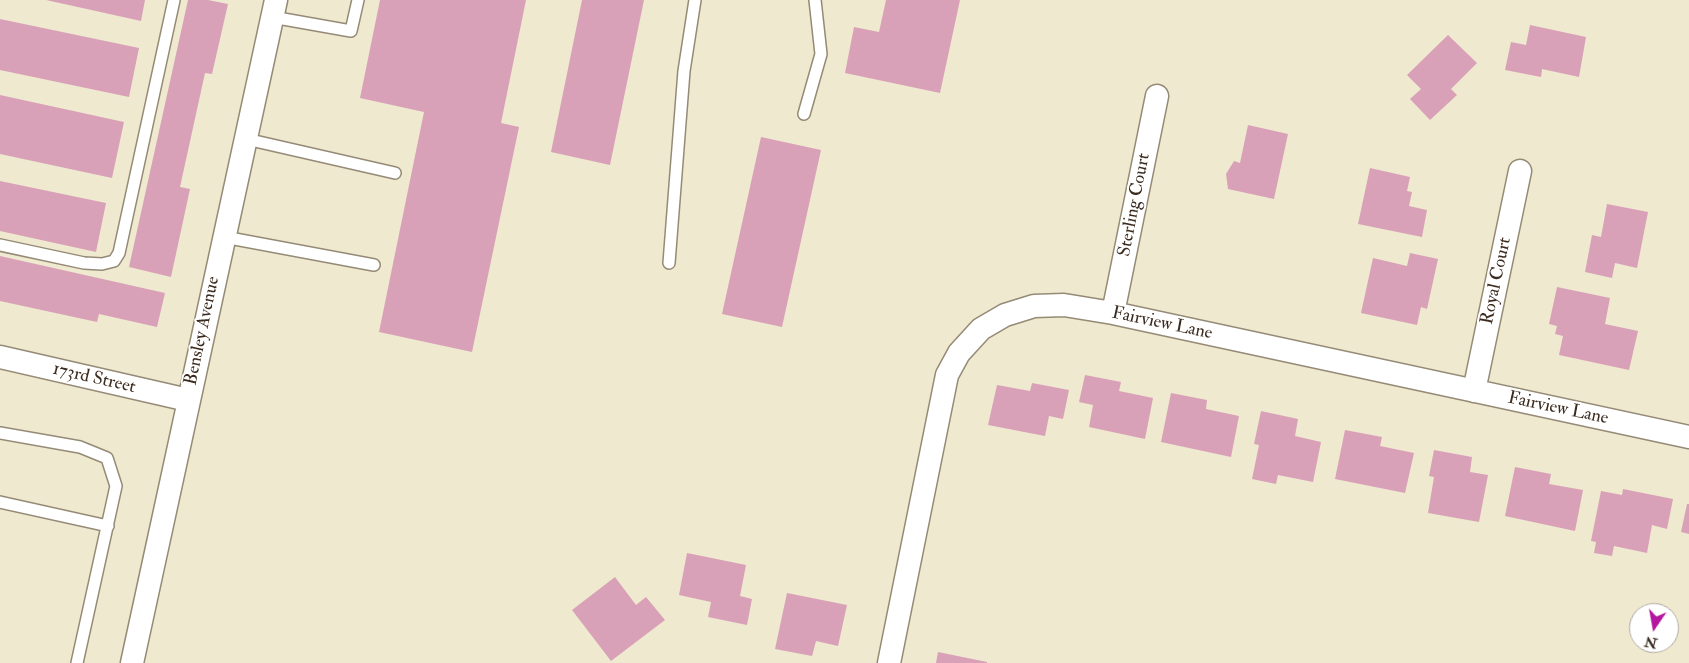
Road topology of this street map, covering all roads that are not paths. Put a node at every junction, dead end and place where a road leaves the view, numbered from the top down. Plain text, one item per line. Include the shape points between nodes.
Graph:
1 (174, 0) edge
2 (358, 0) edge
3 (695, 0) edge
4 (815, 0) edge
5 (274, 8) edge
6 (1157, 96) dead end
7 (804, 114) dead end
8 (246, 140) junction
9 (1520, 171) dead end
10 (395, 173) dead end
11 (224, 237) junction
12 (0, 245) edge
13 (669, 263) dead end
14 (374, 265) dead end
15 (1113, 313) junction
16 (0, 357) edge
17 (1474, 391) junction
18 (188, 400) junction
19 (0, 433) edge
20 (1689, 436) edge
21 (0, 502) edge
22 (108, 526) junction
23 (77, 663) edge
24 (132, 663) edge
25 (889, 663) edge

1 - 12 lane via 119,254 114,261 84,263
2 - 5 lane via 351,31
3 - 13 lane via 684,71
4 - 7 lane via 821,54
5 - 8 street, Bensley Avenue
6 - 15 street, Sterling Court
8 - 10 lane
8 - 11 street, Bensley Avenue
9 - 17 street, Royal Court
11 - 14 lane
11 - 18 street, Bensley Avenue
15 - 17 street, Fairview Lane
15 - 25 street, Fairview Lane via 1064,305 1034,306 1006,315 981,329 959,353 948,375
16 - 18 street, 173rd Street
17 - 20 street, Fairview Lane
18 - 24 street, Bensley Avenue
19 - 22 lane via 80,447 107,458 116,486
21 - 22 lane
22 - 23 lane

